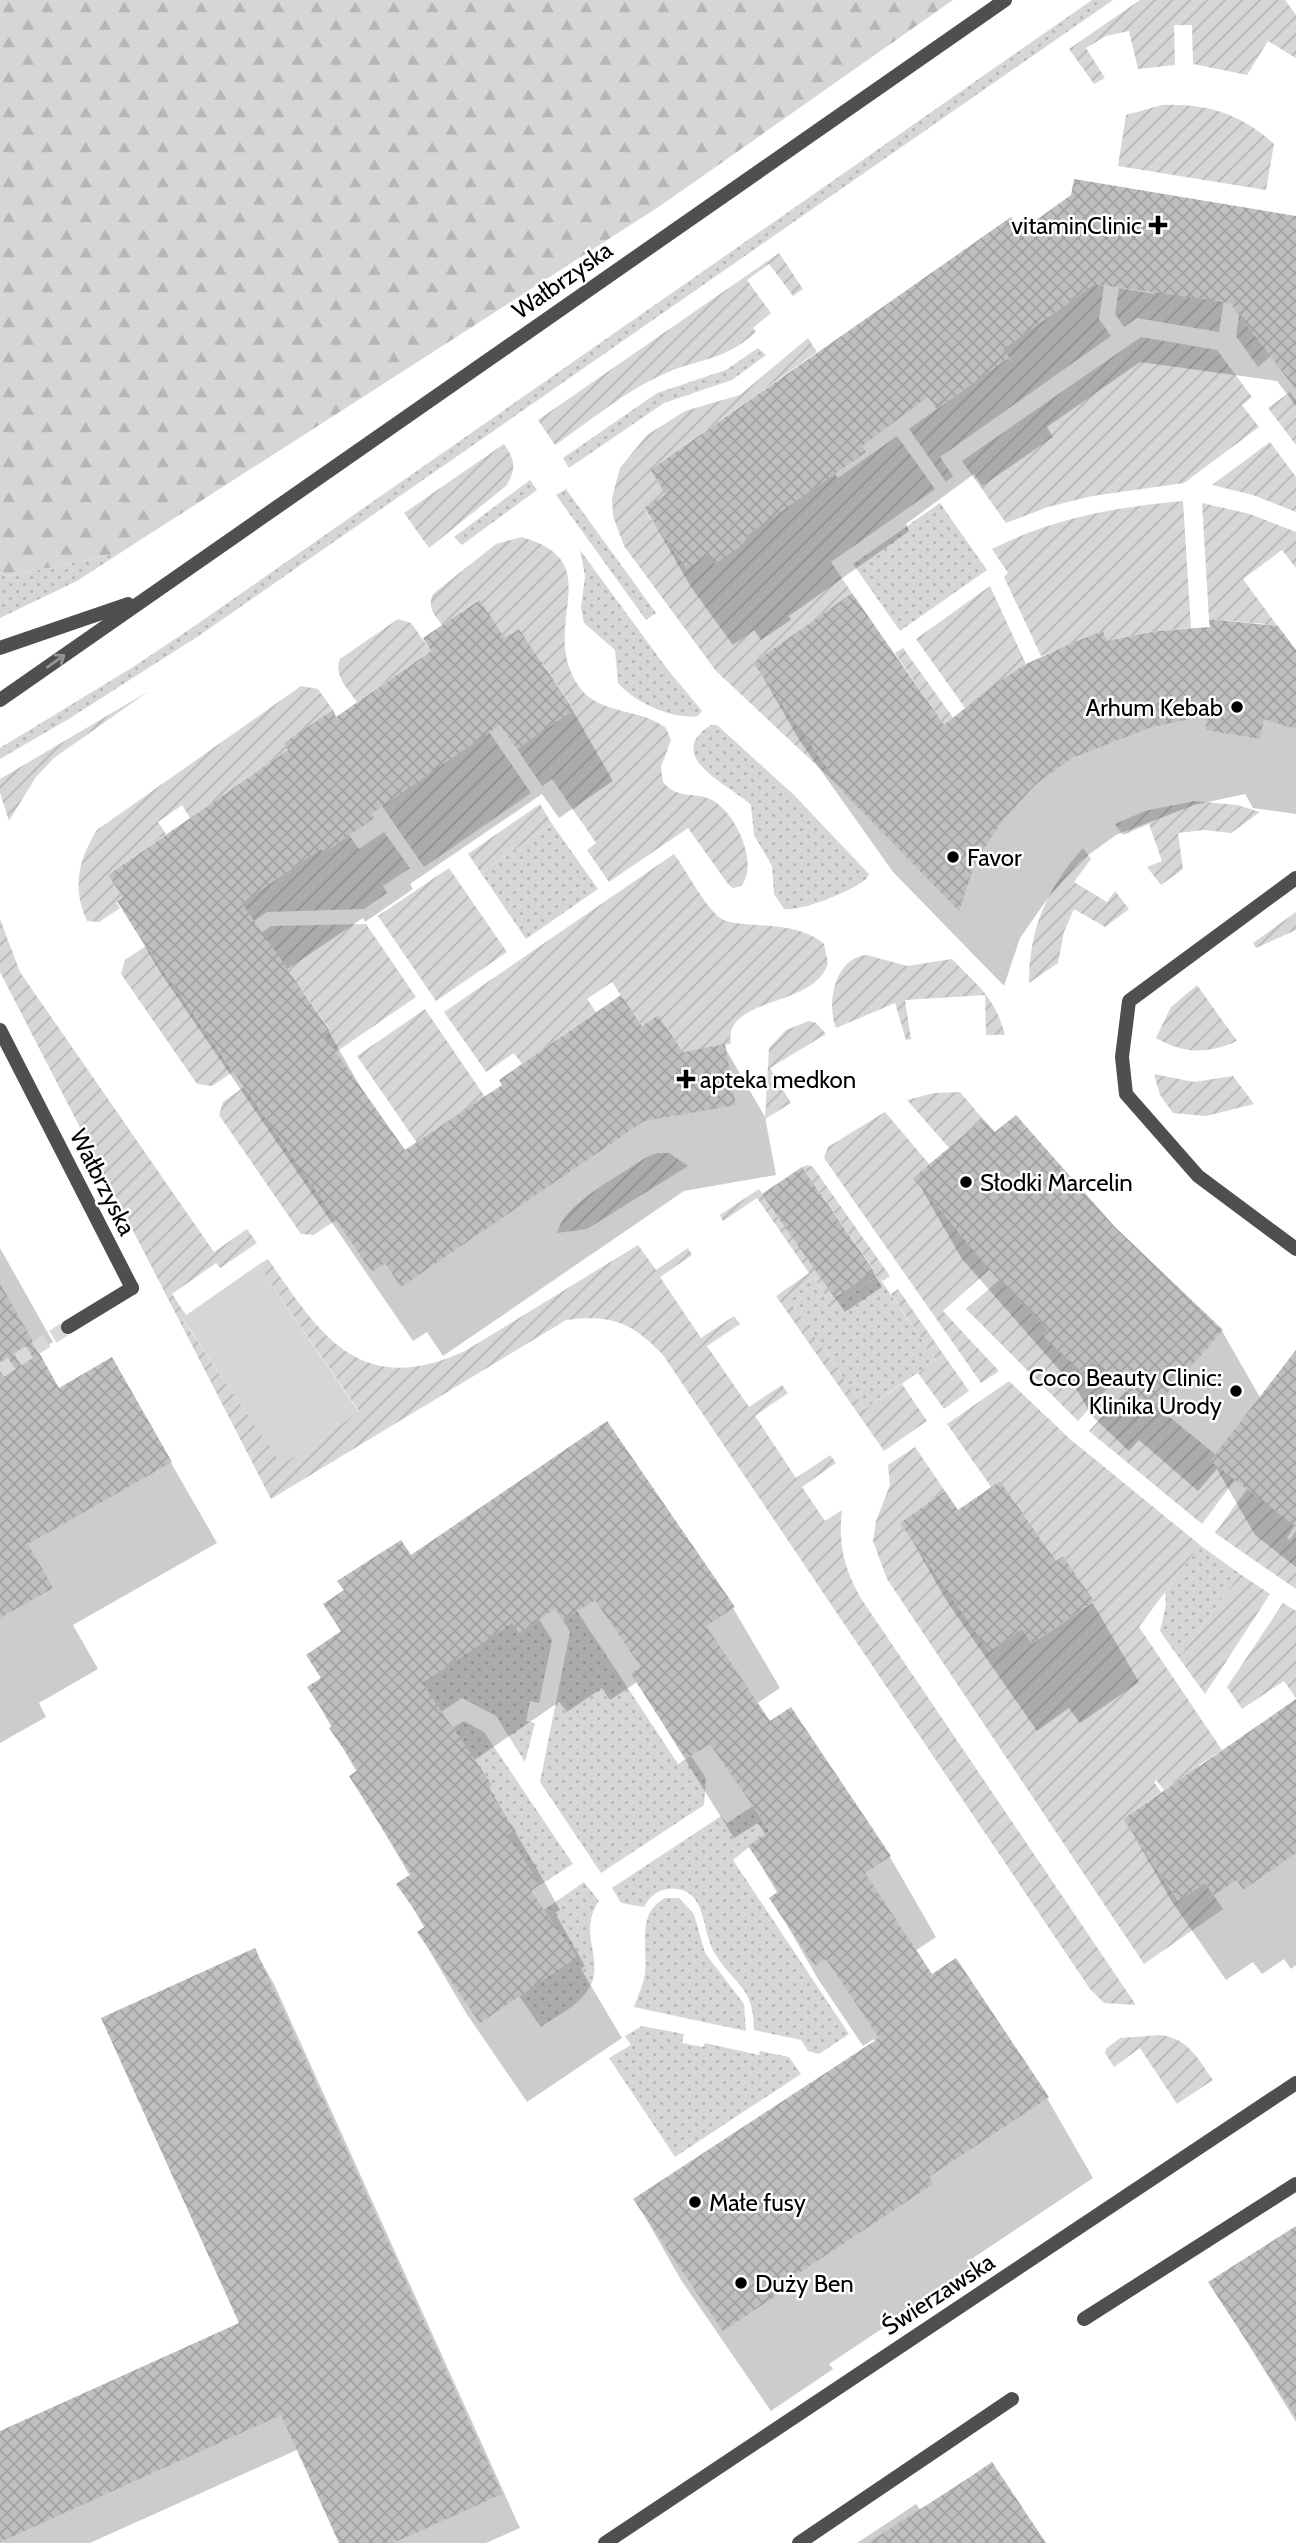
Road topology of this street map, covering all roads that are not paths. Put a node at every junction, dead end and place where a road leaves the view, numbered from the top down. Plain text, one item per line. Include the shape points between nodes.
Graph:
1 (1005, 0) edge
2 (145, 598) junction
3 (0, 648) edge
4 (0, 700) edge
5 (1296, 878) edge
6 (0, 1030) edge
7 (1296, 1248) edge
8 (68, 1327) tunnel mouth
9 (1296, 2083) edge
10 (1296, 2184) edge
11 (1084, 2319) dead end
12 (1012, 2399) dead end
13 (605, 2543) edge
14 (799, 2543) edge

1 - 2 street, Wałbrzyska
2 - 3 street, Wałbrzyska
4 -> 2 street, Wałbrzyska
5 - 7 street via 1129,1001 1122,1057 1126,1094 1198,1177
6 - 8 street, Wałbrzyska via 132,1288
9 - 13 street, Świerzawska
10 - 11 street
12 - 14 street

